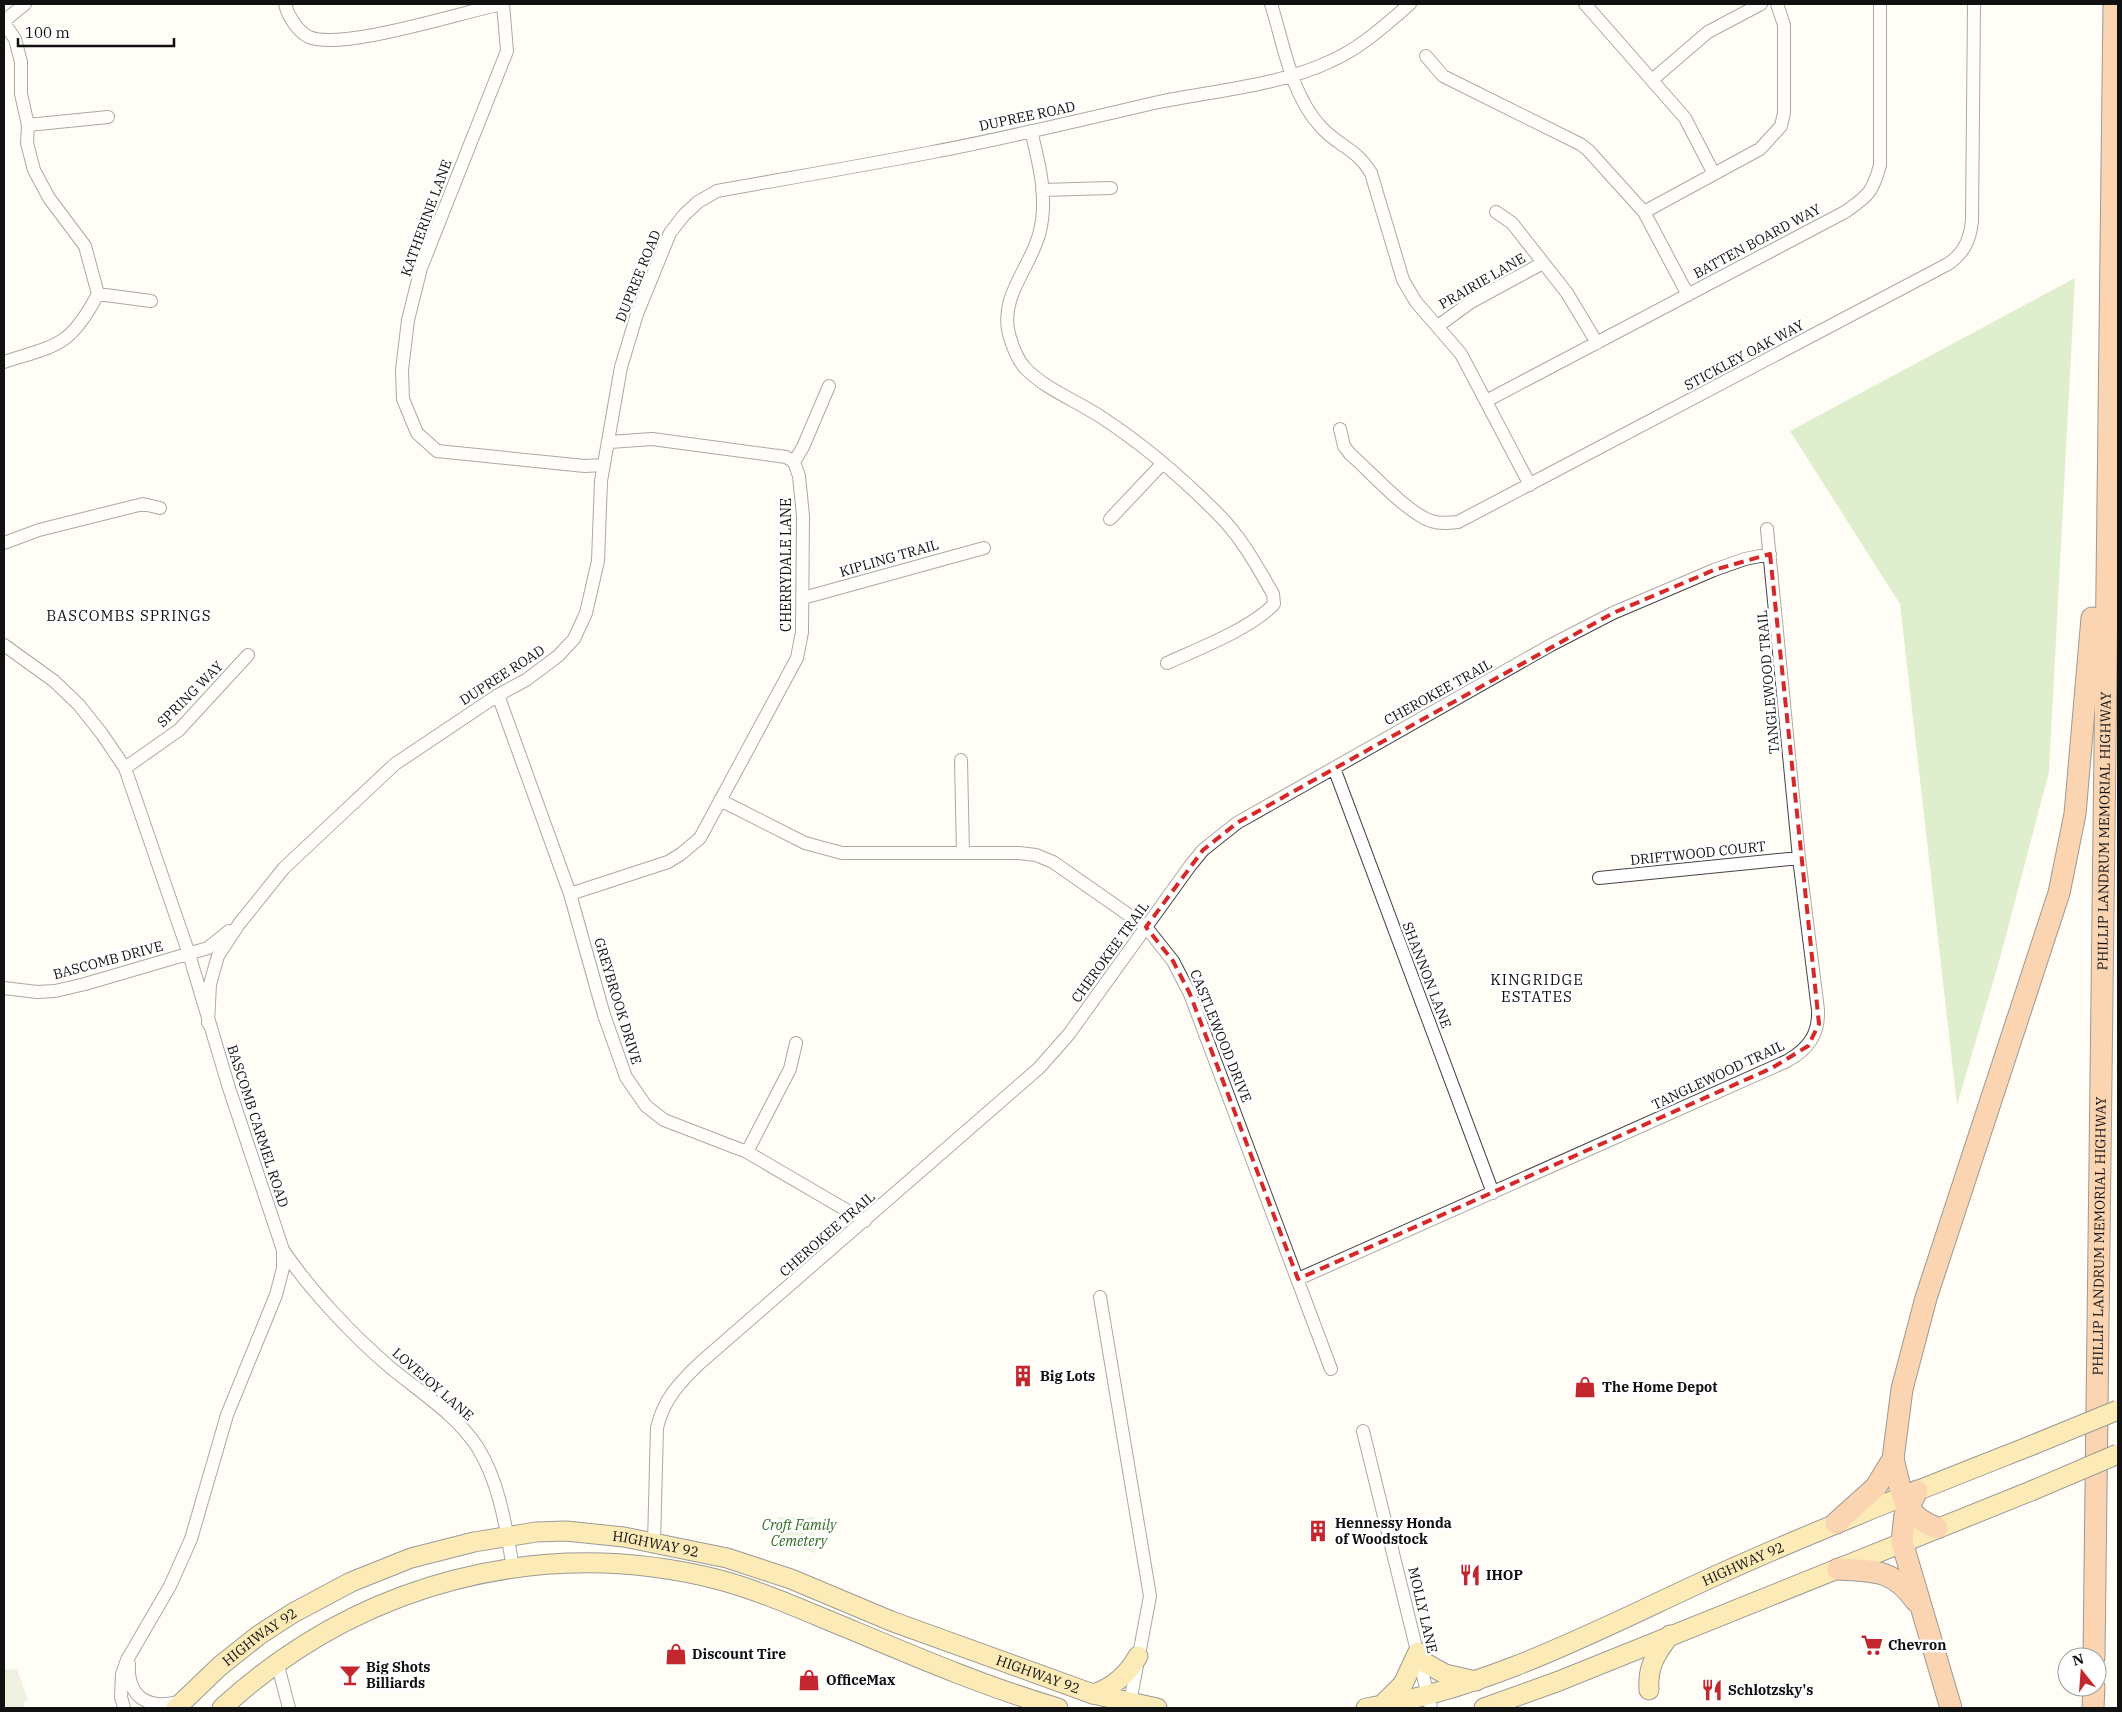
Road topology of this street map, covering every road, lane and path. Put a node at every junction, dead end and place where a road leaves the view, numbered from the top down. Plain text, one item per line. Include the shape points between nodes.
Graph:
1 (25, 4) edge
2 (285, 4) edge
3 (503, 4) edge
4 (1270, 4) edge
5 (1410, 4) edge
6 (1584, 4) edge
7 (1761, 4) edge
8 (1777, 4) edge
9 (1880, 4) edge
10 (1974, 4) edge
11 (2114, 4) edge
12 (4, 22) edge
13 (1426, 56) dead end
14 (1293, 74) junction
15 (1652, 80) junction
16 (108, 117) dead end
17 (28, 125) junction
18 (1030, 131) junction
19 (1714, 174) junction
20 (1112, 188) dead end
21 (1042, 190) junction
22 (1496, 212) dead end
23 (1644, 212) junction
24 (1543, 264) junction
25 (98, 294) junction
26 (1688, 295) junction
27 (151, 301) dead end
28 (1438, 326) junction
29 (1597, 343) junction
30 (4, 362) edge
31 (829, 386) dead end
32 (1486, 401) junction
33 (1340, 429) dead end
34 (610, 442) junction
35 (2107, 445) junction
36 (794, 462) junction
37 (1162, 464) junction
38 (604, 465) junction
39 (1530, 485) junction
40 (160, 508) dead end
41 (1110, 519) dead end
42 (1767, 530) dead end
43 (4, 543) edge
44 (984, 548) dead end
45 (1770, 554) junction
46 (803, 598) junction
47 (4, 645) edge
48 (248, 656) dead end
49 (1167, 663) dead end
50 (498, 695) junction
51 (962, 760) dead end
52 (125, 768) junction
53 (1334, 768) junction
54 (720, 800) junction
55 (963, 853) junction
56 (1799, 858) junction
57 (1599, 878) dead end
58 (570, 894) junction
59 (239, 924) junction
60 (1146, 927) junction
61 (218, 956) junction
62 (191, 959) junction
63 (4, 988) edge
64 (208, 1022) junction
65 (796, 1042) dead end
66 (747, 1152) junction
67 (1493, 1193) junction
68 (865, 1221) junction
69 (283, 1250) junction
70 (1298, 1279) junction
71 (1100, 1297) dead end
72 (1331, 1370) dead end
73 (2118, 1410) edge
74 (1363, 1431) dead end
75 (2118, 1454) edge
76 (1893, 1459) junction
77 (1909, 1499) junction
78 (1836, 1523) junction
79 (1936, 1528) junction
80 (507, 1536) junction
81 (1902, 1542) junction
82 (654, 1543) junction
83 (513, 1568) junction
84 (1838, 1569) junction
85 (1919, 1605) junction
86 (1670, 1635) junction
87 (2094, 1647) edge
88 (133, 1651) junction
89 (1138, 1656) junction
90 (1419, 1656) junction
91 (277, 1662) junction
92 (1477, 1681) junction
93 (1649, 1690) dead end
94 (1093, 1694) junction
95 (1430, 1702) edge
96 (180, 1704) edge
97 (1131, 1706) edge
98 (1374, 1707) edge
99 (124, 1708) edge
100 (222, 1708) edge
101 (289, 1708) edge
102 (1058, 1708) edge
103 (1157, 1708) edge
104 (1484, 1708) edge
105 (1951, 1708) edge

1 - 12 street
2 - 3 street via 296,27 309,37 328,40 377,34
3 - 38 street, KATHERINE LANE via 507,52 421,268 408,320 402,370 403,399 417,433 437,451 585,466
4 - 14 street
5 - 14 street, DUPREE ROAD via 1351,50 1330,62
6 - 15 street
7 - 15 street via 1708,32
8 - 19 street via 1784,25 1784,114 1781,126 1760,148
9 - 26 street, BATTEN BOARD WAY via 1880,165 1868,196 1845,212
10 - 39 street, STICKLEY OAK WAY via 1972,221 1970,235 1958,257
11 - 35 highway, PHILLIP LANDRUM MEMORIAL HIGHWAY
12 - 17 street via 15,39 21,62 21,94
13 - 23 street via 1443,76 1580,144
14 - 18 street, DUPREE ROAD
14 - 28 street via 1303,105 1322,129 1363,159 1371,173 1403,280 1416,302
15 - 19 street via 1686,118
16 - 17 street
17 - 25 street via 27,143 34,170 49,198 85,246
18 - 21 street via 1041,170
18 - 34 street, DUPREE ROAD via 934,152 717,191 698,202 670,233 637,314 621,367
19 - 23 street
20 - 21 street
21 - 37 street via 1041,230 1034,254 1008,307 1008,333 1015,352 1025,367 1042,381 1101,416
22 - 24 street via 1512,223
23 - 26 street
24 - 28 street, PRAIRIE LANE via 1471,302
24 - 29 street via 1567,294
25 - 27 street
25 - 30 street via 77,329 62,342
26 - 29 street, BATTEN BOARD WAY
28 - 32 street via 1461,354
29 - 32 street, BATTEN BOARD WAY
31 - 36 street
32 - 39 street
33 - 39 street, STICKLEY OAK WAY via 1344,446 1350,454 1411,509 1433,521 1445,524 1458,522
34 - 36 street via 652,439 786,457
34 - 38 street, DUPREE ROAD
35 - 76 highway via 2078,788 2065,870 1926,1298 1902,1389
35 - 87 highway, PHILLIP LANDRUM MEMORIAL HIGHWAY
36 - 46 street, CHERRYDALE LANE via 799,476 803,516
37 - 41 street
37 - 49 street via 1236,532 1273,594 1274,604 1229,634
38 - 50 street, DUPREE ROAD via 598,561 586,613 574,640 526,680
40 - 43 street via 143,504 38,530
42 - 45 street, TANGLEWOOD TRAIL
44 - 46 street, KIPLING TRAIL
45 - 53 street, CHEROKEE TRAIL via 1745,558 1613,613
45 - 56 street, TANGLEWOOD TRAIL
46 - 54 street, CHERRYDALE LANE via 797,658
47 - 52 street, BASCOMB CARMEL ROAD via 73,699
48 - 52 street, SPRING WAY via 179,730
50 - 58 street, GREYBROOK DRIVE
50 - 59 street, DUPREE ROAD via 395,764 284,868
51 - 55 street
52 - 62 street, BASCOMB CARMEL ROAD
53 - 60 street, CHEROKEE TRAIL via 1218,836 1194,860
53 - 67 street, SHANNON LANE
54 - 55 street, CASTLEWOOD DRIVE via 788,835 824,849 862,854
54 - 58 street, CHERRYDALE LANE via 700,838 681,854 650,869
55 - 60 street, CASTLEWOOD DRIVE via 1036,855 1068,870
56 - 57 street, DRIFTWOOD COURT
56 - 67 street, TANGLEWOOD TRAIL via 1819,1024 1808,1046 1780,1064
58 - 66 street, GREYBROOK DRIVE via 604,1015 626,1077 646,1106 664,1120
59 - 61 street, DUPREE ROAD
59 - 62 street, DUPREE ROAD
60 - 68 street, CHEROKEE TRAIL via 1056,1052
60 - 70 street, CASTLEWOOD DRIVE via 1173,961 1190,994
61 - 62 street via 206,964
61 - 64 street, DUPREE ROAD via 210,984
62 - 63 street, BASCOMB DRIVE via 55,991
62 - 64 street, BASCOMB CARMEL ROAD
64 - 69 street, BASCOMB CARMEL ROAD
65 - 66 street via 790,1069
66 - 68 street, GREYBROOK DRIVE
67 - 70 street, TANGLEWOOD TRAIL
68 - 82 street, CHEROKEE TRAIL via 675,1388 657,1428
69 - 80 street, LOVEJOY LANE via 300,1274 364,1343 465,1432 488,1467
69 - 88 street, BASCOMB CARMEL ROAD via 283,1268 276,1296 227,1414 191,1539 170,1586
70 - 72 street, CASTLEWOOD DRIVE
71 - 89 street via 1150,1588 1150,1604
73 - 77 main road, HIGHWAY 92, bridge
74 - 90 street, MOLLY LANE
75 - 79 main road, bridge
76 - 77 highway
76 - 78 highway via 1876,1487
77 - 78 main road, HIGHWAY 92
77 - 79 highway via 1924,1523
77 - 81 highway
78 - 92 main road, HIGHWAY 92
79 - 81 main road
80 - 82 main road, HIGHWAY 92 via 566,1531
80 - 83 street, LOVEJOY LANE
80 - 96 main road, HIGHWAY 92 via 411,1558 351,1582 259,1635
81 - 84 main road
81 - 85 highway
82 - 94 main road, HIGHWAY 92 via 767,1570 891,1621
83 - 91 main road, HIGHWAY 92 via 451,1580 393,1599 333,1626
83 - 102 main road, HIGHWAY 92 via 565,1563 622,1564 722,1581 786,1602 970,1678
84 - 85 highway via 1891,1576
84 - 86 main road
85 - 105 highway
86 - 93 main road via 1652,1661
86 - 104 main road
88 - 96 street, BASCOMB CARMEL ROAD via 130,1684 142,1699 162,1705
88 - 99 street, BASCOMB CARMEL ROAD via 120,1684
89 - 94 main road via 1117,1682
89 - 97 street
90 - 92 main road via 1445,1674
90 - 95 street, MOLLY LANE
90 - 98 main road via 1403,1684
91 - 100 main road, HIGHWAY 92
91 - 101 street
92 - 95 main road, HIGHWAY 92
94 - 97 main road, HIGHWAY 92
95 - 98 main road, HIGHWAY 92
97 - 103 main road, HIGHWAY 92

